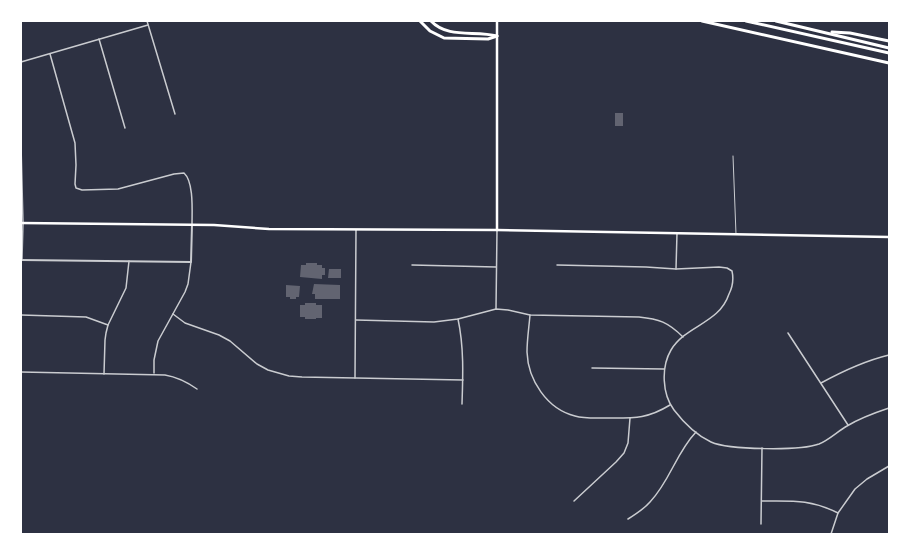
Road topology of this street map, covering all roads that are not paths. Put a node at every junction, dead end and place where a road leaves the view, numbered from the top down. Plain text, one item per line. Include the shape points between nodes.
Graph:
1 (147, 21) edge
2 (420, 21) edge
3 (431, 21) edge
4 (497, 21) edge
5 (702, 21) edge
6 (746, 21) edge
7 (776, 21) edge
8 (148, 25) junction
9 (826, 32) junction
10 (497, 36) junction
11 (99, 39) junction
12 (889, 41) edge
13 (889, 48) edge
14 (889, 53) edge
15 (50, 54) junction
16 (21, 62) edge
17 (889, 63) edge
18 (175, 114) dead end
19 (125, 128) dead end
20 (21, 146) edge
21 (733, 156) dead end
22 (22, 188) edge
23 (22, 223) edge
24 (192, 225) junction
25 (356, 230) junction
26 (497, 230) junction
27 (677, 233) junction
28 (736, 234) junction
29 (889, 237) edge
30 (22, 260) edge
31 (129, 261) junction
32 (191, 262) junction
33 (412, 265) dead end
34 (557, 265) dead end
35 (496, 267) junction
36 (676, 269) junction
37 (496, 310) junction
38 (173, 314) junction
39 (21, 315) edge
40 (530, 315) junction
41 (458, 319) junction
42 (356, 320) junction
43 (108, 325) junction
44 (788, 333) dead end
45 (683, 337) junction
46 (889, 355) edge
47 (592, 368) dead end
48 (664, 369) junction
49 (21, 372) edge
50 (104, 374) junction
51 (154, 374) junction
52 (355, 378) junction
53 (463, 380) junction
54 (821, 383) junction
55 (197, 389) dead end
56 (462, 404) dead end
57 (670, 405) junction
58 (889, 408) edge
59 (630, 418) junction
60 (848, 425) junction
61 (696, 432) junction
62 (762, 448) junction
63 (889, 466) edge
64 (574, 501) dead end
65 (762, 501) junction
66 (838, 513) junction
67 (628, 519) dead end
68 (761, 524) dead end
69 (831, 534) edge

1 - 8 street
2 - 10 highway via 430,31 444,38 488,40
3 - 10 highway via 446,31 488,33
4 - 10 main road
5 - 17 highway
6 - 14 highway
7 - 9 highway
8 - 11 street
8 - 18 street
9 - 12 highway via 850,33
9 - 13 highway
10 - 26 main road
11 - 15 street
11 - 19 street
15 - 16 street
15 - 24 street via 74,137 76,188 118,189 184,173 190,186
20 - 22 street
21 - 28 lane
22 - 23 street
23 - 24 main road
23 - 30 street
24 - 25 main road
24 - 32 street
25 - 26 main road
25 - 42 street
26 - 27 main road
26 - 35 street
27 - 28 main road
27 - 36 street
28 - 29 main road
30 - 31 street
31 - 32 street
31 - 43 street via 126,288
32 - 38 street via 188,284
33 - 35 street
34 - 36 street
35 - 37 street
36 - 45 street via 727,268 732,271 734,282 726,303 718,313
37 - 40 street
37 - 41 street
38 - 51 street via 158,341
38 - 52 street via 185,323 230,341 268,370 289,376
39 - 43 street via 86,317
40 - 45 street via 654,318 673,327
40 - 59 street via 528,362 531,374 546,398 559,410 576,417
41 - 42 street via 434,322
41 - 53 street via 462,337
42 - 52 street
43 - 50 street
44 - 54 street
45 - 48 street via 671,350
46 - 54 street via 870,359
47 - 48 street
48 - 57 street via 665,393
49 - 50 street
50 - 51 street
51 - 55 street via 176,377
52 - 53 street
53 - 56 street
54 - 60 street
57 - 59 street via 652,414
57 - 61 street
58 - 60 street
59 - 64 street via 628,443 624,454
60 - 62 street via 821,443 810,447
61 - 62 street via 710,442 723,446
61 - 67 street via 684,446 654,497 643,509
62 - 65 street
63 - 66 street via 855,489
65 - 66 street via 803,501
65 - 68 street
66 - 69 street

